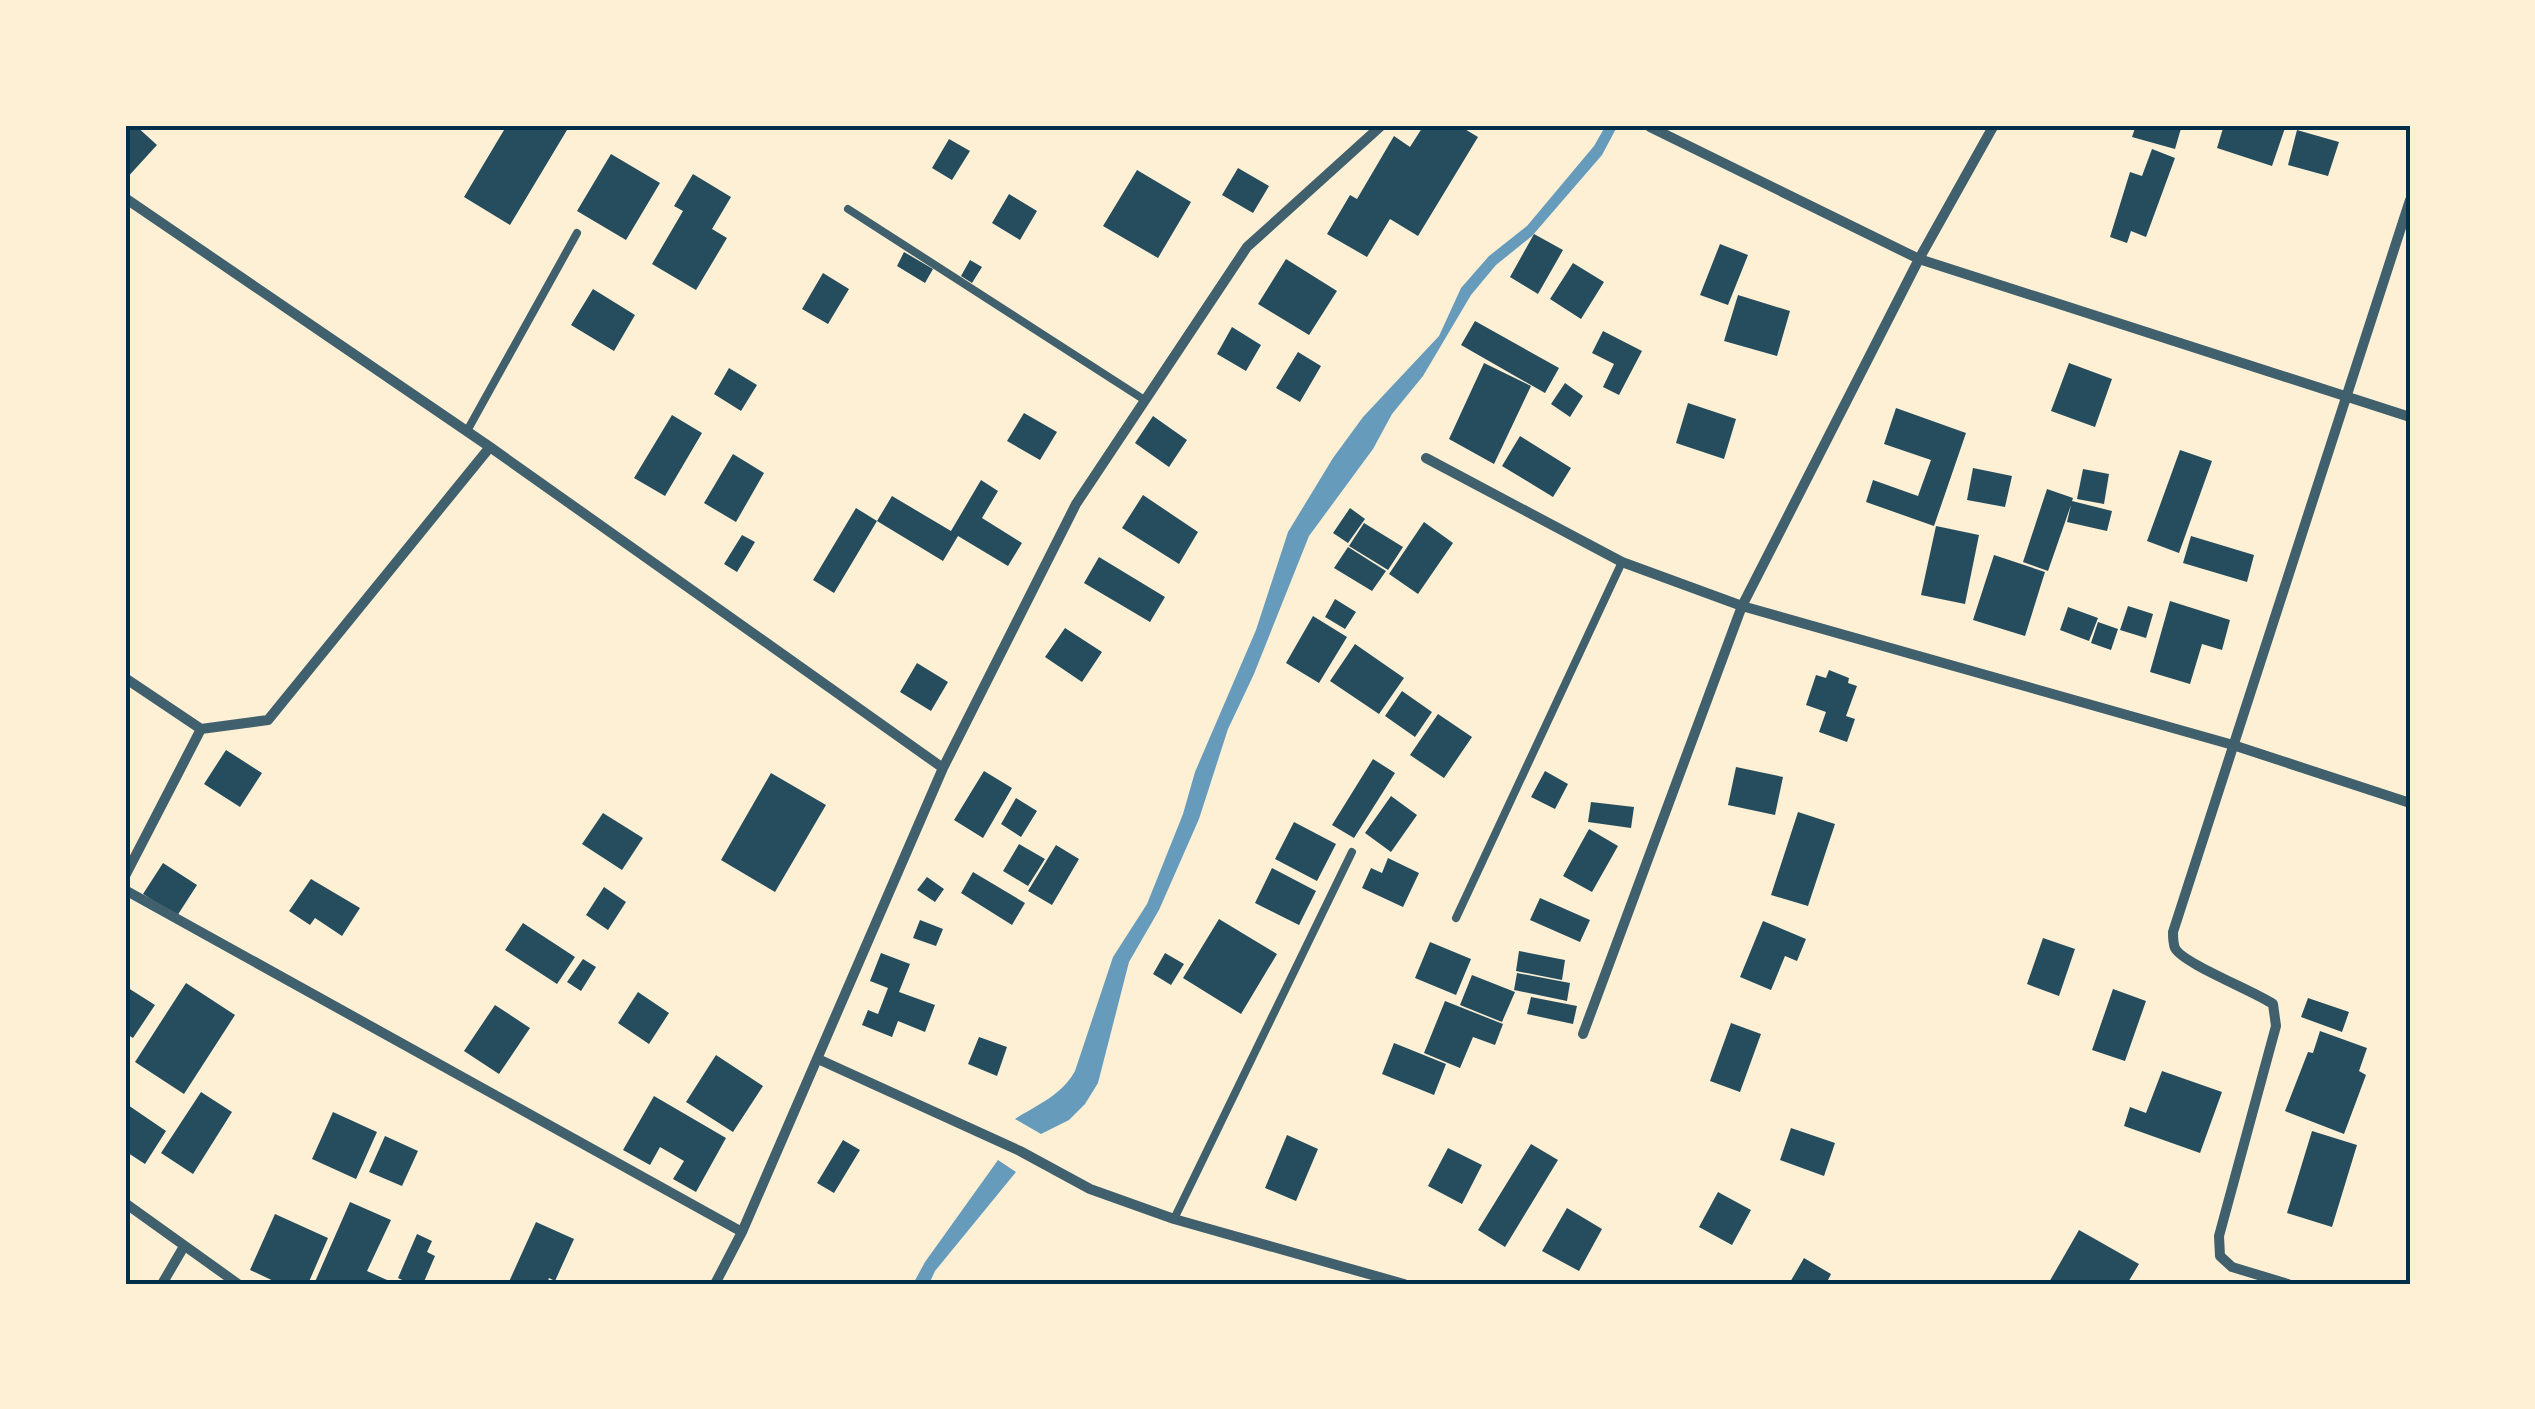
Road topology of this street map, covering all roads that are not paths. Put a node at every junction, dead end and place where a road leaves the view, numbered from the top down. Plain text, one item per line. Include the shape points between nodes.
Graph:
1 (1382, 125) edge
2 (1994, 125) edge
3 (1650, 127) edge
4 (125, 198) edge
5 (2410, 200) edge
6 (848, 210) dead end
7 (577, 233) dead end
8 (1919, 259) junction
9 (1143, 398) junction
10 (2347, 398) junction
11 (2410, 418) edge
12 (466, 430) junction
13 (490, 446) junction
14 (1426, 458) dead end
15 (1622, 562) junction
16 (1742, 606) junction
17 (125, 678) edge
18 (201, 729) junction
19 (2233, 745) junction
20 (943, 768) junction
21 (2410, 803) edge
22 (1352, 852) dead end
23 (125, 876) edge
24 (125, 890) edge
25 (1456, 918) dead end
26 (1583, 1034) dead end
27 (818, 1059) junction
28 (125, 1203) edge
29 (1174, 1218) junction
30 (742, 1232) junction
31 (184, 1248) junction
32 (162, 1284) edge
33 (238, 1284) edge
34 (716, 1284) edge
35 (1404, 1284) edge
36 (2288, 1284) edge

1 - 9 street via 1247,246
2 - 8 street
3 - 8 street
4 - 12 street
5 - 10 street
6 - 9 lane
7 - 12 lane
8 - 10 street
8 - 16 street
9 - 20 street via 1076,504
10 - 11 street
10 - 19 street
12 - 13 street
13 - 18 street via 268,720
13 - 20 street
14 - 15 street
15 - 16 street
15 - 25 lane
16 - 19 street
16 - 26 street
17 - 18 street
18 - 23 street
19 - 21 street
19 - 36 street via 2172,932 2186,960 2273,1004 2276,1026 2219,1236 2220,1256 2232,1268
20 - 27 street
22 - 29 lane
24 - 30 street
27 - 29 street via 1090,1189
27 - 30 street
28 - 31 street
29 - 35 street
30 - 34 street
31 - 32 street
31 - 33 street

